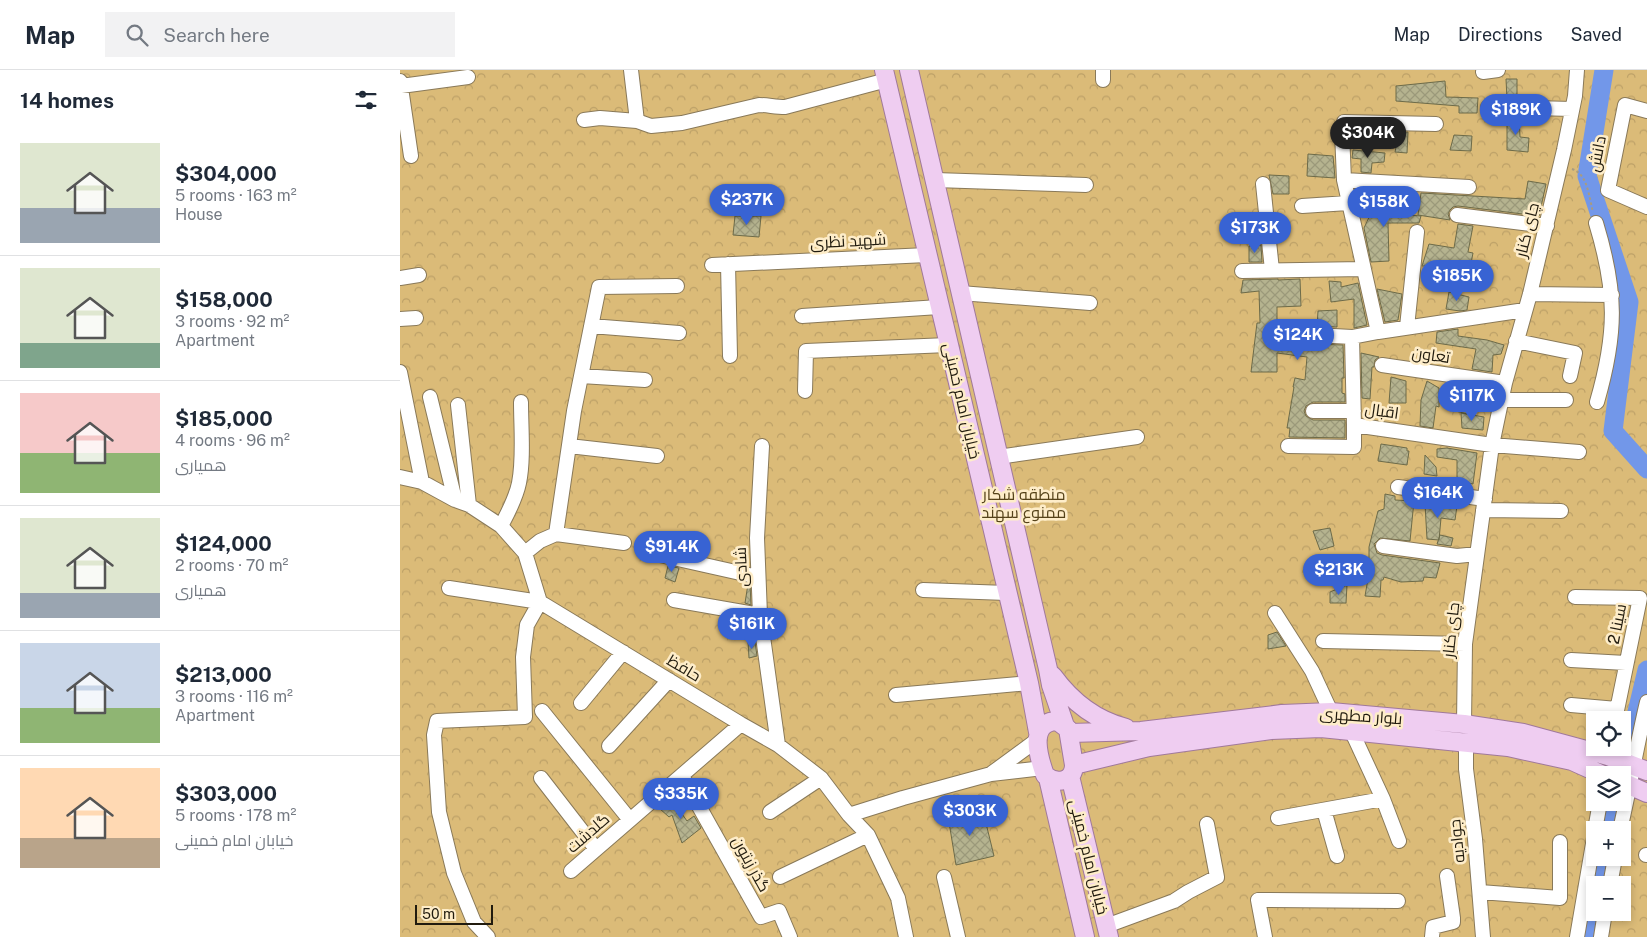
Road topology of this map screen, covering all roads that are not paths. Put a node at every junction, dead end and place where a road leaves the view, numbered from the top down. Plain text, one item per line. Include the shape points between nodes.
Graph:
1 (631, 70) edge
2 (909, 70) edge
3 (1498, 70) edge
4 (1577, 70) edge
5 (1483, 72) dead end
6 (886, 75) edge
7 (468, 77) dead end
8 (400, 84) edge
9 (1488, 107) dead end
10 (1572, 108) junction
11 (1647, 110) edge
12 (584, 120) dead end
13 (637, 122) junction
14 (1436, 124) dead end
15 (411, 156) dead end
16 (935, 180) junction
17 (1344, 180) junction
18 (1263, 184) dead end
19 (1086, 185) dead end
20 (1469, 187) dead end
21 (1348, 203) junction
22 (1302, 206) dead end
23 (1647, 208) edge
24 (1457, 215) dead end
25 (1596, 223) road end
26 (1547, 226) junction
27 (1417, 232) dead end
28 (927, 255) junction
29 (728, 264) junction
30 (712, 265) dead end
31 (1362, 269) junction
32 (1272, 270) junction
33 (1242, 271) dead end
34 (420, 275) dead end
35 (400, 278) edge
36 (677, 286) dead end
37 (960, 293) junction
38 (1530, 294) junction
39 (1612, 295) junction
40 (1090, 303) dead end
41 (939, 307) junction
42 (1525, 310) junction
43 (802, 316) dead end
44 (416, 318) dead end
45 (400, 319) edge
46 (590, 326) junction
47 (1407, 327) junction
48 (1279, 332) dead end
49 (1378, 332) junction
50 (679, 333) dead end
51 (1352, 337) junction
52 (1516, 342) junction
53 (948, 344) junction
54 (730, 356) dead end
55 (1382, 365) dead end
56 (400, 372) edge
57 (581, 376) junction
58 (1570, 376) dead end
59 (645, 380) dead end
60 (1505, 383) junction
61 (805, 391) dead end
62 (430, 397) dead end
63 (1501, 400) junction
64 (1566, 400) dead end
65 (521, 402) dead end
66 (1597, 402) dead end
67 (458, 405) dead end
68 (1354, 410) junction
69 (1313, 411) dead end
70 (1354, 425) junction
71 (1137, 437) dead end
72 (569, 446) junction
73 (762, 446) dead end
74 (1288, 446) dead end
75 (1492, 446) junction
76 (1579, 452) dead end
77 (657, 456) dead end
78 (998, 457) junction
79 (400, 477) edge
80 (422, 482) junction
81 (1398, 487) dead end
82 (455, 500) junction
83 (470, 505) junction
84 (1484, 505) junction
85 (1561, 511) dead end
86 (502, 526) junction
87 (556, 534) junction
88 (624, 543) dead end
89 (1382, 546) dead end
90 (525, 553) junction
91 (651, 553) dead end
92 (1478, 554) junction
93 (758, 577) junction
94 (449, 588) dead end
95 (922, 590) dead end
96 (1007, 593) junction
97 (1575, 597) dead end
98 (674, 600) dead end
99 (540, 602) junction
100 (1275, 613) dead end
101 (760, 615) junction
102 (1323, 641) dead end
103 (1465, 644) junction
104 (623, 652) junction
105 (1570, 660) dead end
106 (1626, 663) junction
107 (1048, 670) junction
108 (669, 680) junction
109 (1029, 683) junction
110 (896, 695) dead end
111 (1647, 702) edge
112 (581, 704) dead end
113 (1572, 705) dead end
114 (542, 711) dead end
115 (1601, 711) edge
116 (1617, 711) edge
117 (1331, 712) junction
118 (741, 724) junction
119 (1464, 724) junction
120 (1067, 730) junction
121 (1351, 730) junction
122 (1141, 731) junction
123 (1038, 736) junction
124 (1466, 742) junction
125 (778, 744) junction
126 (609, 746) dead end
127 (1586, 748) edge
128 (1614, 756) edge
129 (1586, 767) edge
130 (1637, 767) edge
131 (1072, 771) junction
132 (1046, 773) junction
133 (991, 774) junction
134 (682, 776) junction
135 (541, 778) dead end
136 (821, 778) junction
137 (1631, 786) edge
138 (1647, 793) edge
139 (1383, 799) junction
140 (1324, 810) junction
141 (770, 812) dead end
142 (849, 815) junction
143 (1278, 818) dead end
144 (630, 820) junction
145 (1207, 824) dead end
146 (868, 835) junction
147 (1399, 841) dead end
148 (1560, 842) dead end
149 (596, 849) junction
150 (1336, 856) dead end
151 (1589, 866) edge
152 (572, 871) dead end
153 (1447, 876) dead end
154 (780, 877) dead end
155 (944, 878) dead end
156 (1480, 892) junction
157 (1398, 901) dead end
158 (1604, 921) edge
159 (1108, 931) edge
160 (903, 936) edge
161 (488, 937) edge
162 (790, 937) edge
163 (958, 937) edge
164 (1084, 937) edge
165 (1265, 937) edge
166 (1432, 937) edge
167 (1483, 937) edge
168 (1577, 937) edge
169 (1601, 937) edge

1 - 13 street
2 - 16 main road, خیابان امام خمینی
3 - 5 street
4 - 10 street, چای کنار
6 - 13 street via 785,107 759,105 682,123 650,126
6 - 28 main road, خیابان امام خمینی
7 - 8 street
8 - 15 street
9 - 10 street
10 - 26 street, چای کنار
11 - 23 street, دانش via 1626,100 1608,190
12 - 13 street via 600,118
14 - 17 street via 1344,122
16 - 19 street
16 - 37 main road, خیابان امام خمینی
17 - 20 street
17 - 21 street
18 - 32 street
21 - 22 street
21 - 31 street
24 - 26 street
25 - 39 street via 1607,259
26 - 38 street, چای کنار
27 - 47 street
28 - 29 street, شهید نظری
28 - 41 main road, خیابان امام خمینی
29 - 30 street, شهید نظری
29 - 54 street
31 - 32 street
31 - 49 street
32 - 33 street
34 - 35 street
36 - 46 street via 599,287
37 - 40 street
37 - 78 main road, خیابان امام خمینی
38 - 39 street
38 - 42 street, چای کنار
39 - 66 street via 1611,340
41 - 43 street
41 - 53 main road, خیابان امام خمینی
42 - 47 street
42 - 52 street, چای کنار
44 - 45 street
46 - 50 street
46 - 57 street
47 - 49 street
48 - 51 street
49 - 51 street
51 - 68 street, اقبال
52 - 58 street via 1576,353
52 - 60 street, چای کنار
53 - 61 street via 806,351
53 - 96 main road, خیابان امام خمینی
55 - 60 street, تعاون
56 - 80 street
57 - 59 street
57 - 72 street
60 - 63 street, چای کنار
62 - 82 street
63 - 64 street
63 - 75 street, چای کنار
65 - 86 street via 519,484
67 - 83 street
68 - 69 street
68 - 70 street, اقبال
70 - 74 street via 1354,447
70 - 75 street, اقبال
71 - 78 street
72 - 77 street
72 - 87 street
73 - 93 street, شادی
75 - 76 street, اقبال
75 - 84 street, چای کنار
78 - 107 main road, خیابان امام خمینی
79 - 80 street
80 - 82 street
81 - 84 street
82 - 83 street
83 - 86 street
84 - 85 street
84 - 92 street, چای کنار
86 - 90 street
87 - 88 street
87 - 90 street
89 - 92 street via 1457,556
90 - 99 street
91 - 93 street
92 - 103 street, چای کنار
93 - 101 street, شادی
94 - 99 street
95 - 96 street
96 - 109 main road, خیابان امام خمینی
97 - 106 street, سینا 2 via 1640,598
98 - 101 street
99 - 104 street, حافظ
99 - 161 street via 527,625 523,657 525,717 437,721 434,735 439,812 454,873 474,922
100 - 117 street via 1312,671
101 - 125 street, شادی
102 - 103 street
103 - 119 street, چای کنار
104 - 108 street, حافظ
104 - 112 street
105 - 106 street
106 - 116 street, سینا 2
107 - 120 main road, خیابان امام خمینی
107 - 122 main road via 1065,693 1087,712 1113,725
108 - 118 street, حافظ
108 - 126 street
109 - 110 street
109 - 123 main road, خیابان امام خمینی
111 - 130 street
113 - 115 street
114 - 144 street
117 - 119 main road, بلوار مطهری
117 - 122 main road, بلوار مطهری via 1282,714
118 - 125 street, حافظ
118 - 134 street, گلدشت
119 - 124 main road
119 - 127 main road, بلوار مطهری via 1523,733
120 - 122 main road, بلوار مطهری
120 - 123 main road, بلوار مطهری via 1055,721 1050,722
120 - 131 main road, خیابان امام خمینی
121 - 124 main road, بلوار مطهری
121 - 131 main road, بلوار مطهری via 1271,730 1149,747
121 - 139 street
123 - 132 main road, خیابان امام خمینی
123 - 133 street
124 - 129 main road, بلوار مطهری via 1508,747
124 - 156 street, جوادیه via 1466,769
125 - 136 street, حافظ
128 - 130 main road, بلوار مطهری
131 - 132 main road, بلوار مطهری via 1059,781
131 - 159 main road, خیابان امام خمینی
132 - 133 street
132 - 164 main road, خیابان امام خمینی
133 - 142 street
134 - 144 street, گلدشت
134 - 162 street, گذر زیتون via 761,917 779,911
135 - 149 street
136 - 141 street
136 - 142 street, حافظ
137 - 138 main road
139 - 140 street
139 - 147 street
140 - 143 street
140 - 150 street
142 - 146 street, حافظ
144 - 149 street, گلدشت
145 - 159 street via 1217,877
146 - 154 street
146 - 160 street, حافظ via 898,898
148 - 156 street via 1560,898
149 - 152 street, گلدشت
151 - 168 street
153 - 166 street via 1453,922 1432,927
155 - 163 street
156 - 167 street, جوادیه
157 - 165 street via 1258,900
158 - 169 street

